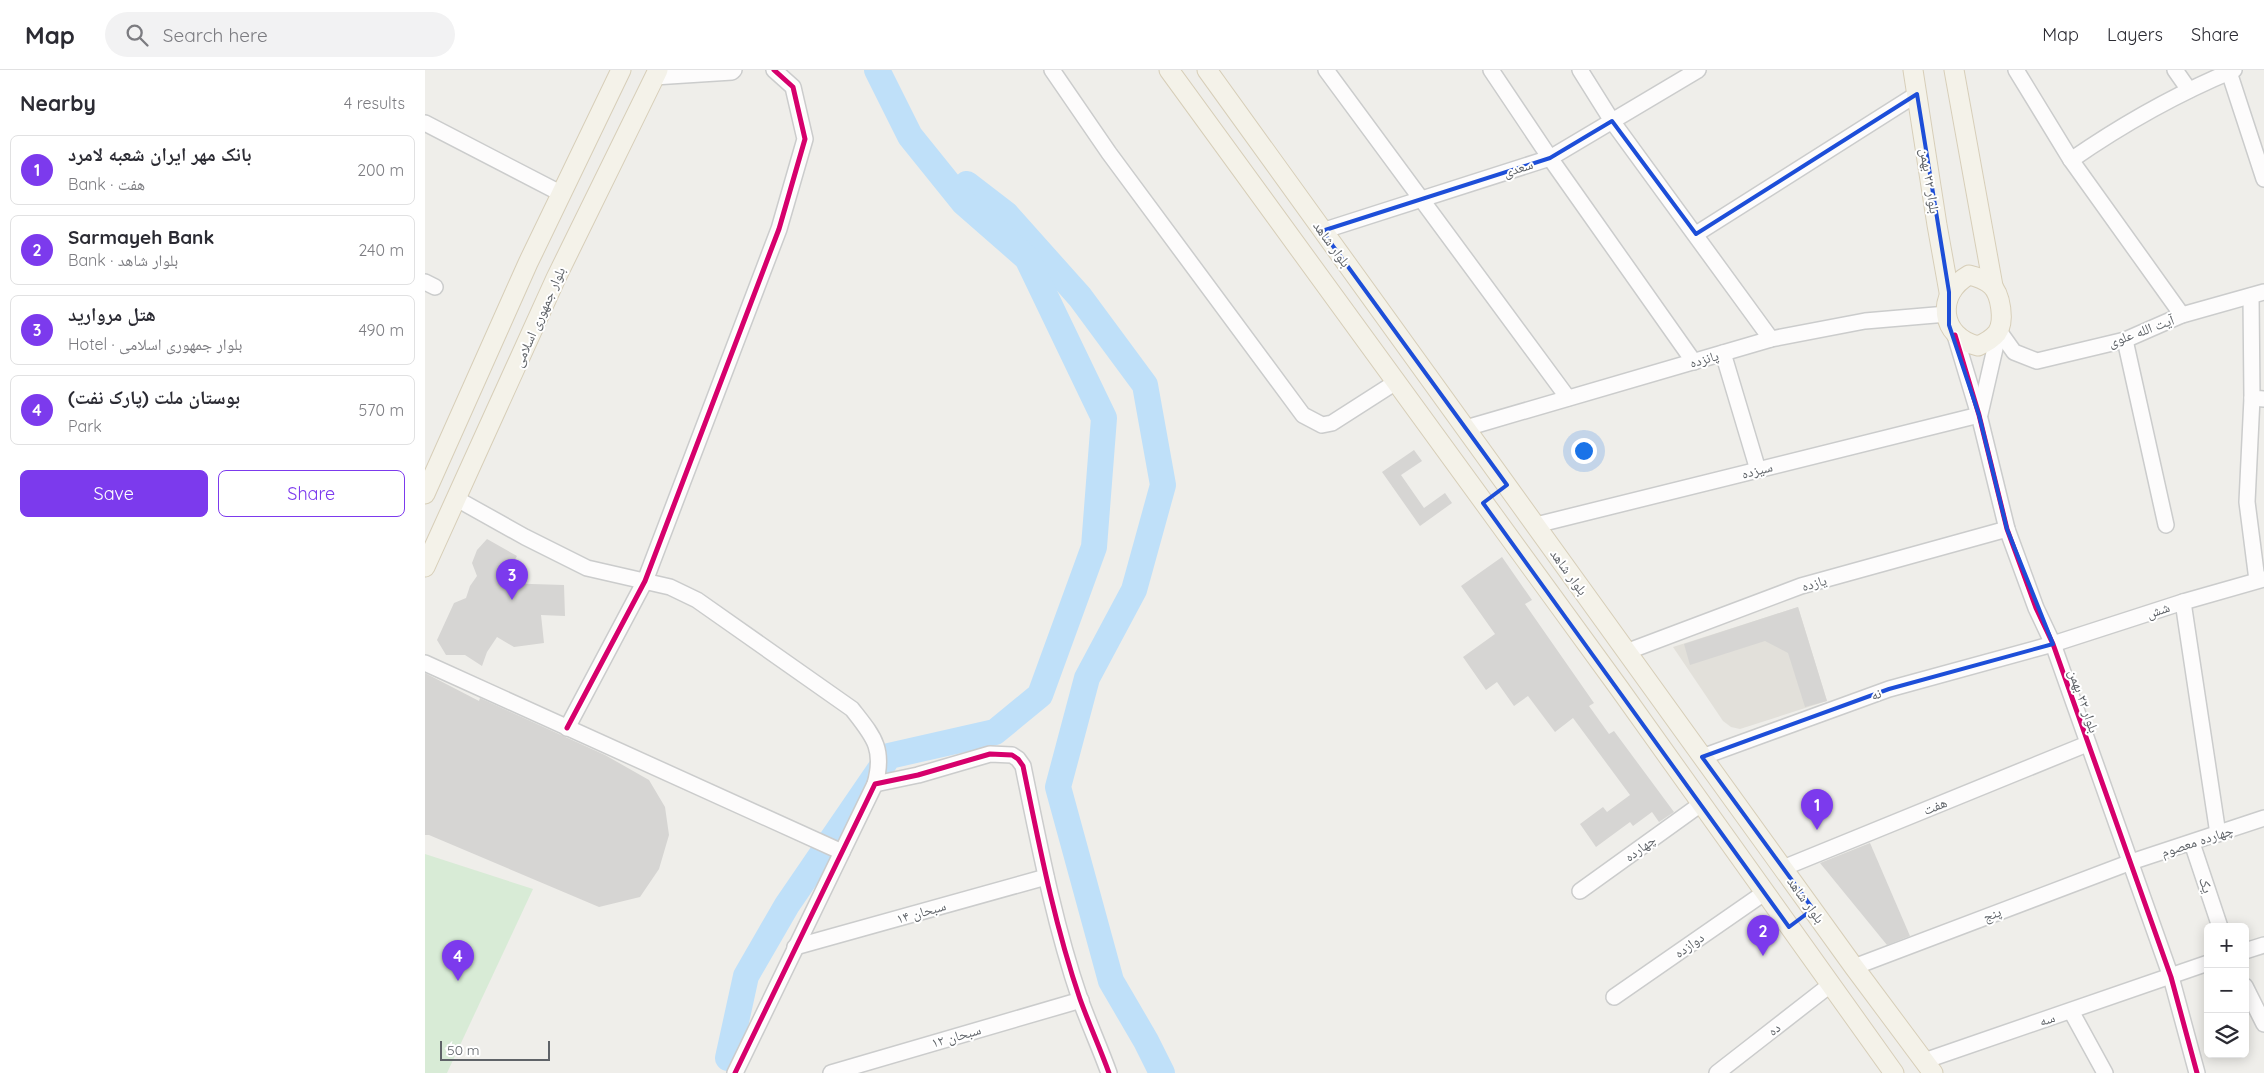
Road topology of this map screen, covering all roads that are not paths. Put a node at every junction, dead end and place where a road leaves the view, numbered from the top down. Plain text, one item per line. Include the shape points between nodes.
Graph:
1 (621, 70) edge
2 (734, 70) edge
3 (774, 70) edge
4 (1052, 70) edge
5 (1169, 70) edge
6 (1207, 70) edge
7 (1326, 70) edge
8 (1491, 70) edge
9 (1580, 70) edge
10 (1698, 70) edge
11 (1913, 70) edge
12 (1955, 70) edge
13 (2016, 70) edge
14 (2175, 70) edge
15 (2232, 71) edge
16 (656, 73) edge
17 (2189, 90) junction
18 (1917, 94) junction
19 (1613, 121) junction
20 (425, 123) edge
21 (1549, 158) junction
22 (2071, 160) junction
23 (2264, 179) edge
24 (563, 194) junction
25 (1421, 199) junction
26 (1322, 231) junction
27 (1696, 234) junction
28 (529, 263) junction
29 (556, 278) junction
30 (1993, 286) junction
31 (1949, 292) junction
32 (2257, 294) edge
33 (1947, 314) junction
34 (2182, 316) junction
35 (1999, 331) junction
36 (1955, 335) junction
37 (1771, 339) junction
38 (2125, 340) junction
39 (1723, 353) junction
40 (1694, 362) junction
41 (1396, 382) junction
42 (1568, 398) junction
43 (2258, 398) edge
44 (1979, 416) junction
45 (1466, 428) junction
46 (1758, 470) junction
47 (1507, 485) junction
48 (426, 488) edge
49 (457, 499) junction
50 (1483, 503) junction
51 (1535, 525) junction
52 (2166, 525) dead end
53 (2007, 529) junction
54 (425, 567) edge
55 (2260, 579) edge
56 (645, 581) junction
57 (2183, 602) junction
58 (2053, 644) junction
59 (1626, 652) junction
60 (425, 663) edge
61 (567, 728) junction
62 (2087, 744) junction
63 (1702, 757) junction
64 (875, 784) junction
65 (1701, 804) junction
66 (2264, 818) edge
67 (2218, 834) junction
68 (2192, 843) junction
69 (842, 852) junction
70 (2131, 862) junction
71 (1783, 868) junction
72 (1046, 878) junction
73 (1580, 891) dead end
74 (1764, 892) junction
75 (1813, 909) junction
76 (2219, 923) edge
77 (1789, 927) junction
78 (2264, 945) edge
79 (795, 948) junction
80 (2249, 950) edge
81 (2204, 965) edge
82 (1853, 967) junction
83 (2171, 977) junction
84 (1830, 985) junction
85 (2249, 994) edge
86 (1614, 997) dead end
87 (1081, 1000) junction
88 (2071, 1011) junction
89 (2264, 1024) edge
90 (1928, 1067) edge
91 (735, 1073) edge
92 (831, 1073) edge
93 (1109, 1073) edge
94 (1717, 1073) edge
95 (1893, 1073) edge
96 (2105, 1073) edge
97 (2197, 1073) edge

1 - 24 main road
2 - 16 street
3 - 56 street via 793,87 805,139 779,229
4 - 41 street via 1109,153 1303,415 1321,425 1332,423
5 - 41 main road, بلوار شاهد
6 - 26 main road, بلوار شاهد
7 - 25 street
8 - 21 street
9 - 19 street
10 - 19 street, سعدی
11 - 18 main road, بلوار ۲۲ بهمن
12 - 30 main road
13 - 22 street
14 - 17 street
15 - 17 street
15 - 23 street
16 - 29 main road, بلوار جمهوری اسلامی
17 - 22 street via 2118,127
18 - 27 street
18 - 31 main road, بلوار ۲۲ بهمن
19 - 21 street, سعدی
19 - 27 street
20 - 24 street
21 - 25 street, سعدی
21 - 40 street
22 - 34 street
24 - 28 main road
25 - 26 street, سعدی
25 - 42 street
26 - 45 main road, بلوار شاهد
27 - 37 street
28 - 29 main road
28 - 48 main road
29 - 49 main road, بلوار جمهوری اسلامی
30 - 31 main road via 1983,278 1969,275
30 - 35 main road via 2000,307
31 - 33 main road
32 - 34 street, آیت الله علوی
32 - 43 street
33 - 36 main road
33 - 37 street, پانزده via 1865,321
34 - 38 street, آیت الله علوی
35 - 36 main road via 1978,346 1965,343
35 - 38 street, آیت الله علوی via 2014,352 2037,361
35 - 44 street, بلوار ۲۲ بهمن
36 - 44 street, بلوار ۲۲ بهمن
37 - 39 street, پانزده
38 - 52 street
39 - 40 street, پانزده
39 - 46 street
40 - 42 street, پانزده
41 - 50 main road, بلوار شاهد
42 - 45 street, پانزده
43 - 55 street via 2247,502
44 - 46 street, سیزده
44 - 53 street, بلوار ۲۲ بهمن
45 - 47 main road, بلوار شاهد
46 - 51 street, سیزده
47 - 50 main road
47 - 51 main road, بلوار شاهد
49 - 54 main road, بلوار جمهوری اسلامی
49 - 56 street via 587,568
50 - 65 main road, بلوار شاهد
51 - 59 main road, بلوار شاهد
53 - 58 street, بلوار ۲۲ بهمن via 2035,608
53 - 59 street, یازده via 1801,586
55 - 57 street, شش
56 - 61 street
56 - 64 street via 670,587 697,600 852,709 879,749 880,767
57 - 58 street, شش
57 - 67 street
58 - 62 street, بلوار ۲۲ بهمن
58 - 63 street, نه via 1889,689
59 - 63 main road, بلوار شاهد
60 - 61 street
61 - 69 street
62 - 70 street, بلوار ۲۲ بهمن
62 - 71 street, هفت
63 - 71 main road, بلوار شاهد
64 - 69 street
64 - 72 street via 990,754 1012,755 1023,766
65 - 73 street, چهارده
65 - 74 main road, بلوار شاهد
66 - 67 street, چهارده معصوم
67 - 68 street, چهارده معصوم
68 - 70 street, چهارده معصوم
68 - 76 street, یک
69 - 79 street
70 - 82 street, پنج
70 - 83 street, بلوار ۲۲ بهمن
71 - 75 main road, بلوار شاهد
72 - 79 street, سبحان ۱۴
72 - 87 street
74 - 77 main road, بلوار شاهد
74 - 86 street, دوازده
75 - 77 main road
75 - 82 main road, بلوار شاهد
77 - 84 main road, بلوار شاهد
78 - 80 street
79 - 91 street
81 - 83 street, سه
82 - 90 main road, بلوار شاهد
83 - 88 street, سه
83 - 97 street, بلوار ۲۲ بهمن
84 - 94 street, ده
84 - 95 main road, بلوار شاهد
85 - 89 street
87 - 92 street, سبحان ۱۲
87 - 93 street
88 - 90 street, سه
88 - 96 street

